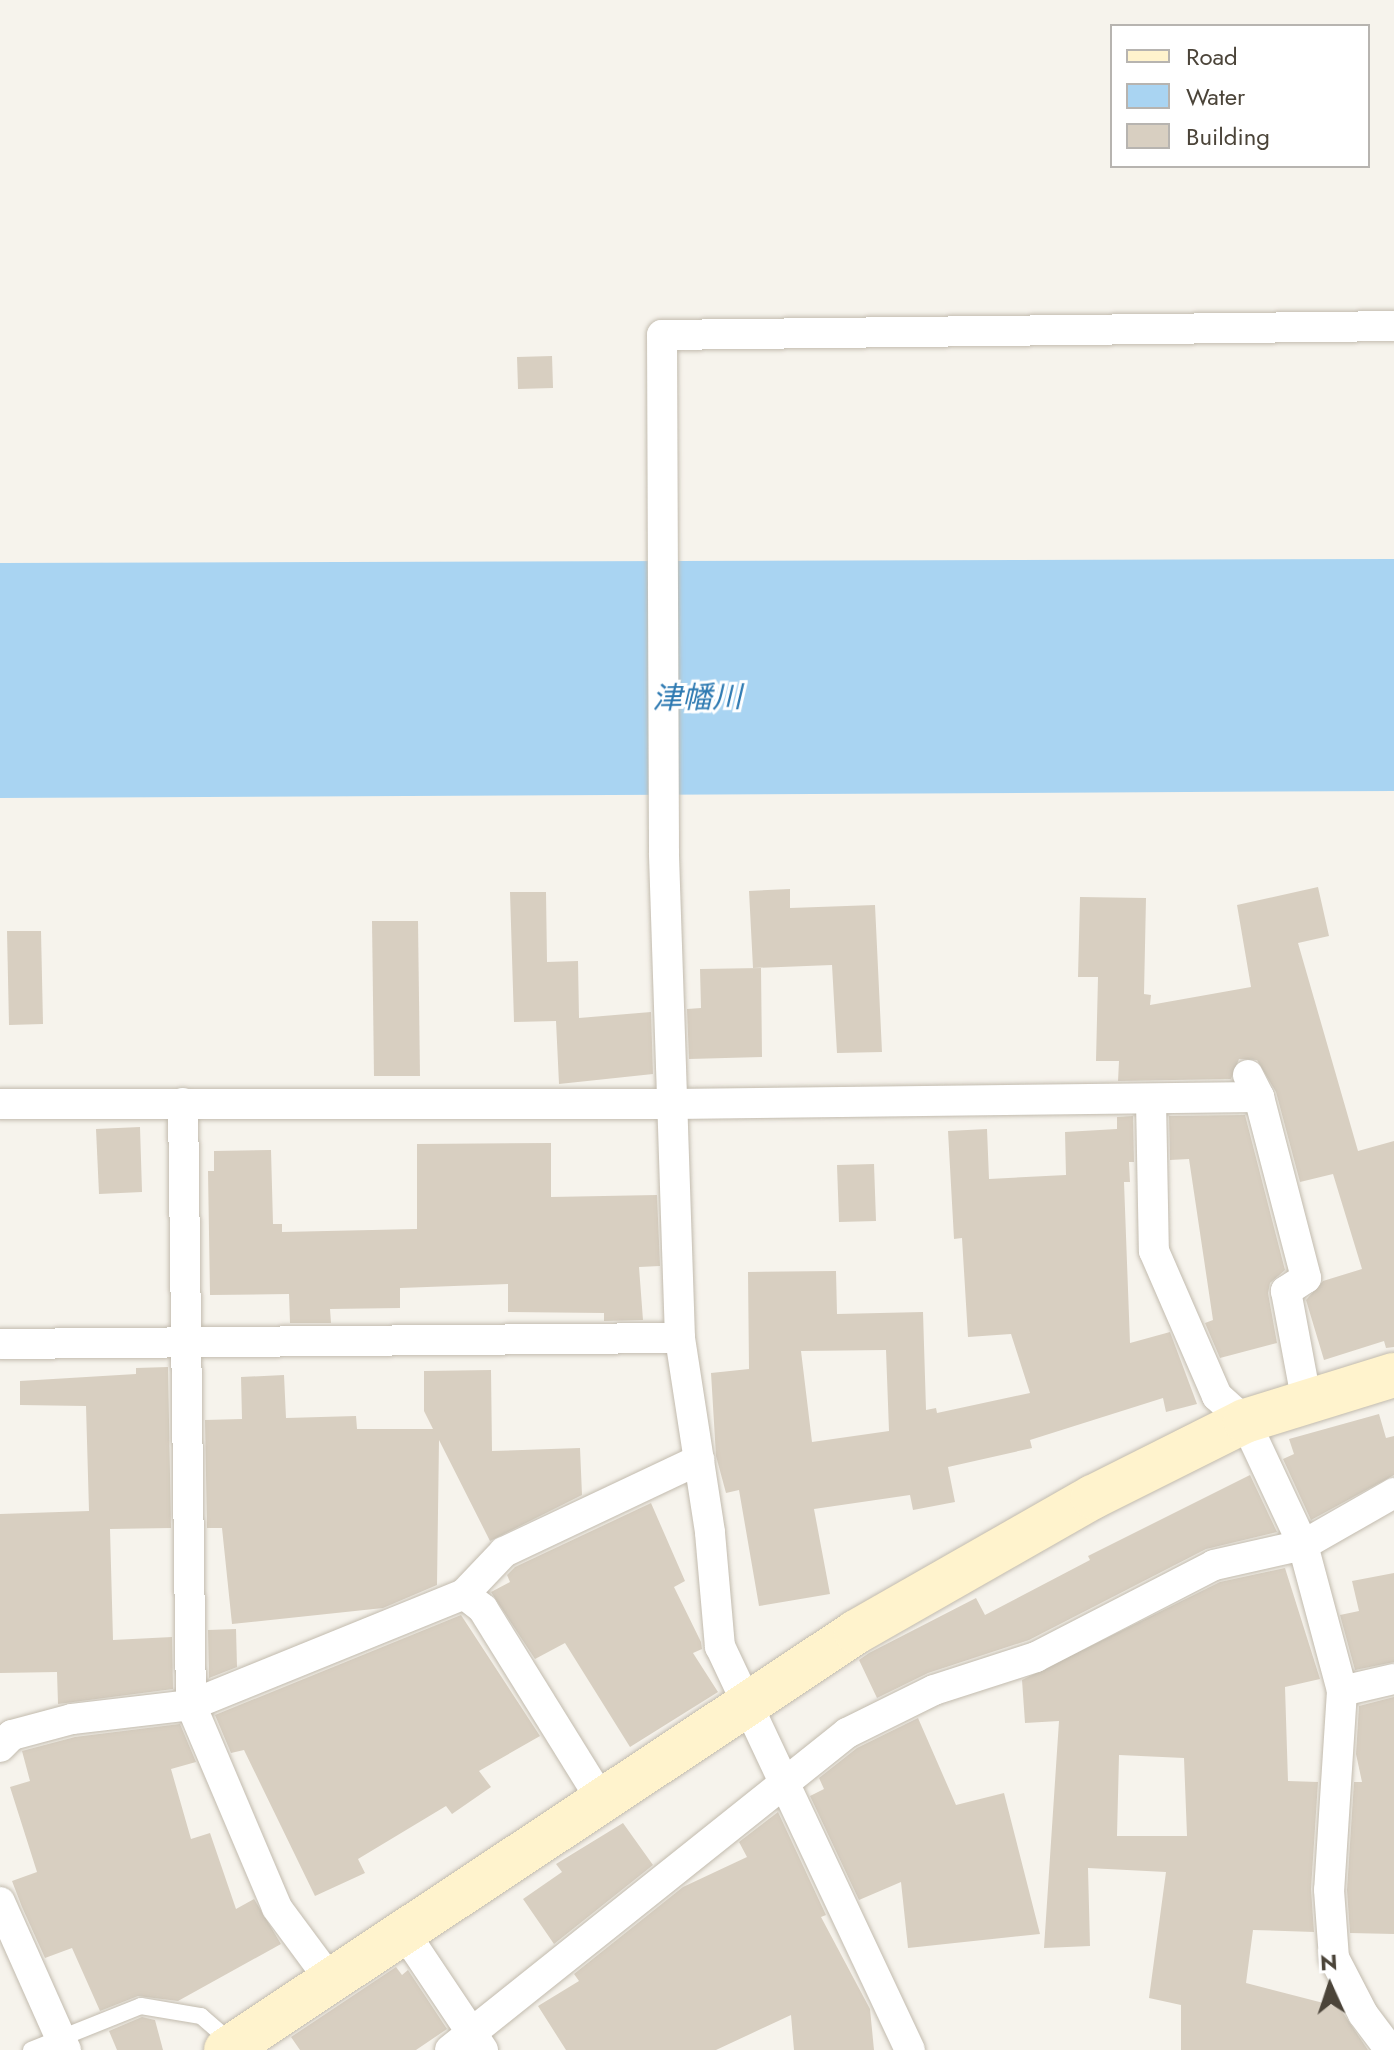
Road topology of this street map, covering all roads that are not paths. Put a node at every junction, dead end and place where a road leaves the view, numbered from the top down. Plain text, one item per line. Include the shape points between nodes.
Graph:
1 (1394, 326) edge
2 (1151, 1101) junction
3 (183, 1103) junction
4 (0, 1104) edge
5 (675, 1104) junction
6 (680, 1338) junction
7 (185, 1343) junction
8 (0, 1344) edge
9 (1394, 1375) edge
10 (1306, 1398) junction
11 (1245, 1421) junction
12 (699, 1460) junction
13 (1394, 1493) edge
14 (1303, 1545) junction
15 (464, 1594) junction
16 (1394, 1679) edge
17 (1342, 1691) junction
18 (191, 1705) junction
19 (747, 1707) junction
20 (0, 1747) edge
21 (785, 1782) junction
22 (602, 1801) junction
23 (0, 1902) edge
24 (404, 1932) junction
25 (331, 1981) junction
26 (63, 2044) edge
27 (468, 2045) edge
28 (230, 2047) edge
29 (31, 2050) edge
30 (910, 2050) edge
31 (1390, 2050) edge

1 - 5 street via 662,335 664,853
2 - 5 street
2 - 10 street via 1254,1086 1306,1278 1286,1291
2 - 11 street via 1154,1251 1217,1396
3 - 4 street
3 - 5 street
3 - 7 street
5 - 6 street
6 - 7 street
6 - 12 street
7 - 8 street
7 - 18 street
9 - 10 street
10 - 11 street
11 - 14 street
11 - 19 street via 1093,1497 869,1624
12 - 15 street via 504,1552
12 - 19 street via 720,1647
13 - 14 street
14 - 17 street
14 - 21 street via 1214,1565 1036,1657 934,1690 847,1733
15 - 18 street
15 - 22 street via 483,1609
16 - 17 street
17 - 31 street via 1329,1890 1334,1958 1363,2014
18 - 20 street via 72,1719 12,1735
18 - 25 street via 277,1908
19 - 21 street
19 - 22 street
21 - 27 street
21 - 30 street
22 - 24 street
23 - 26 street
24 - 25 street
24 - 27 street
25 - 28 street
26 - 28 lane via 141,2006 201,2016
26 - 29 lane

